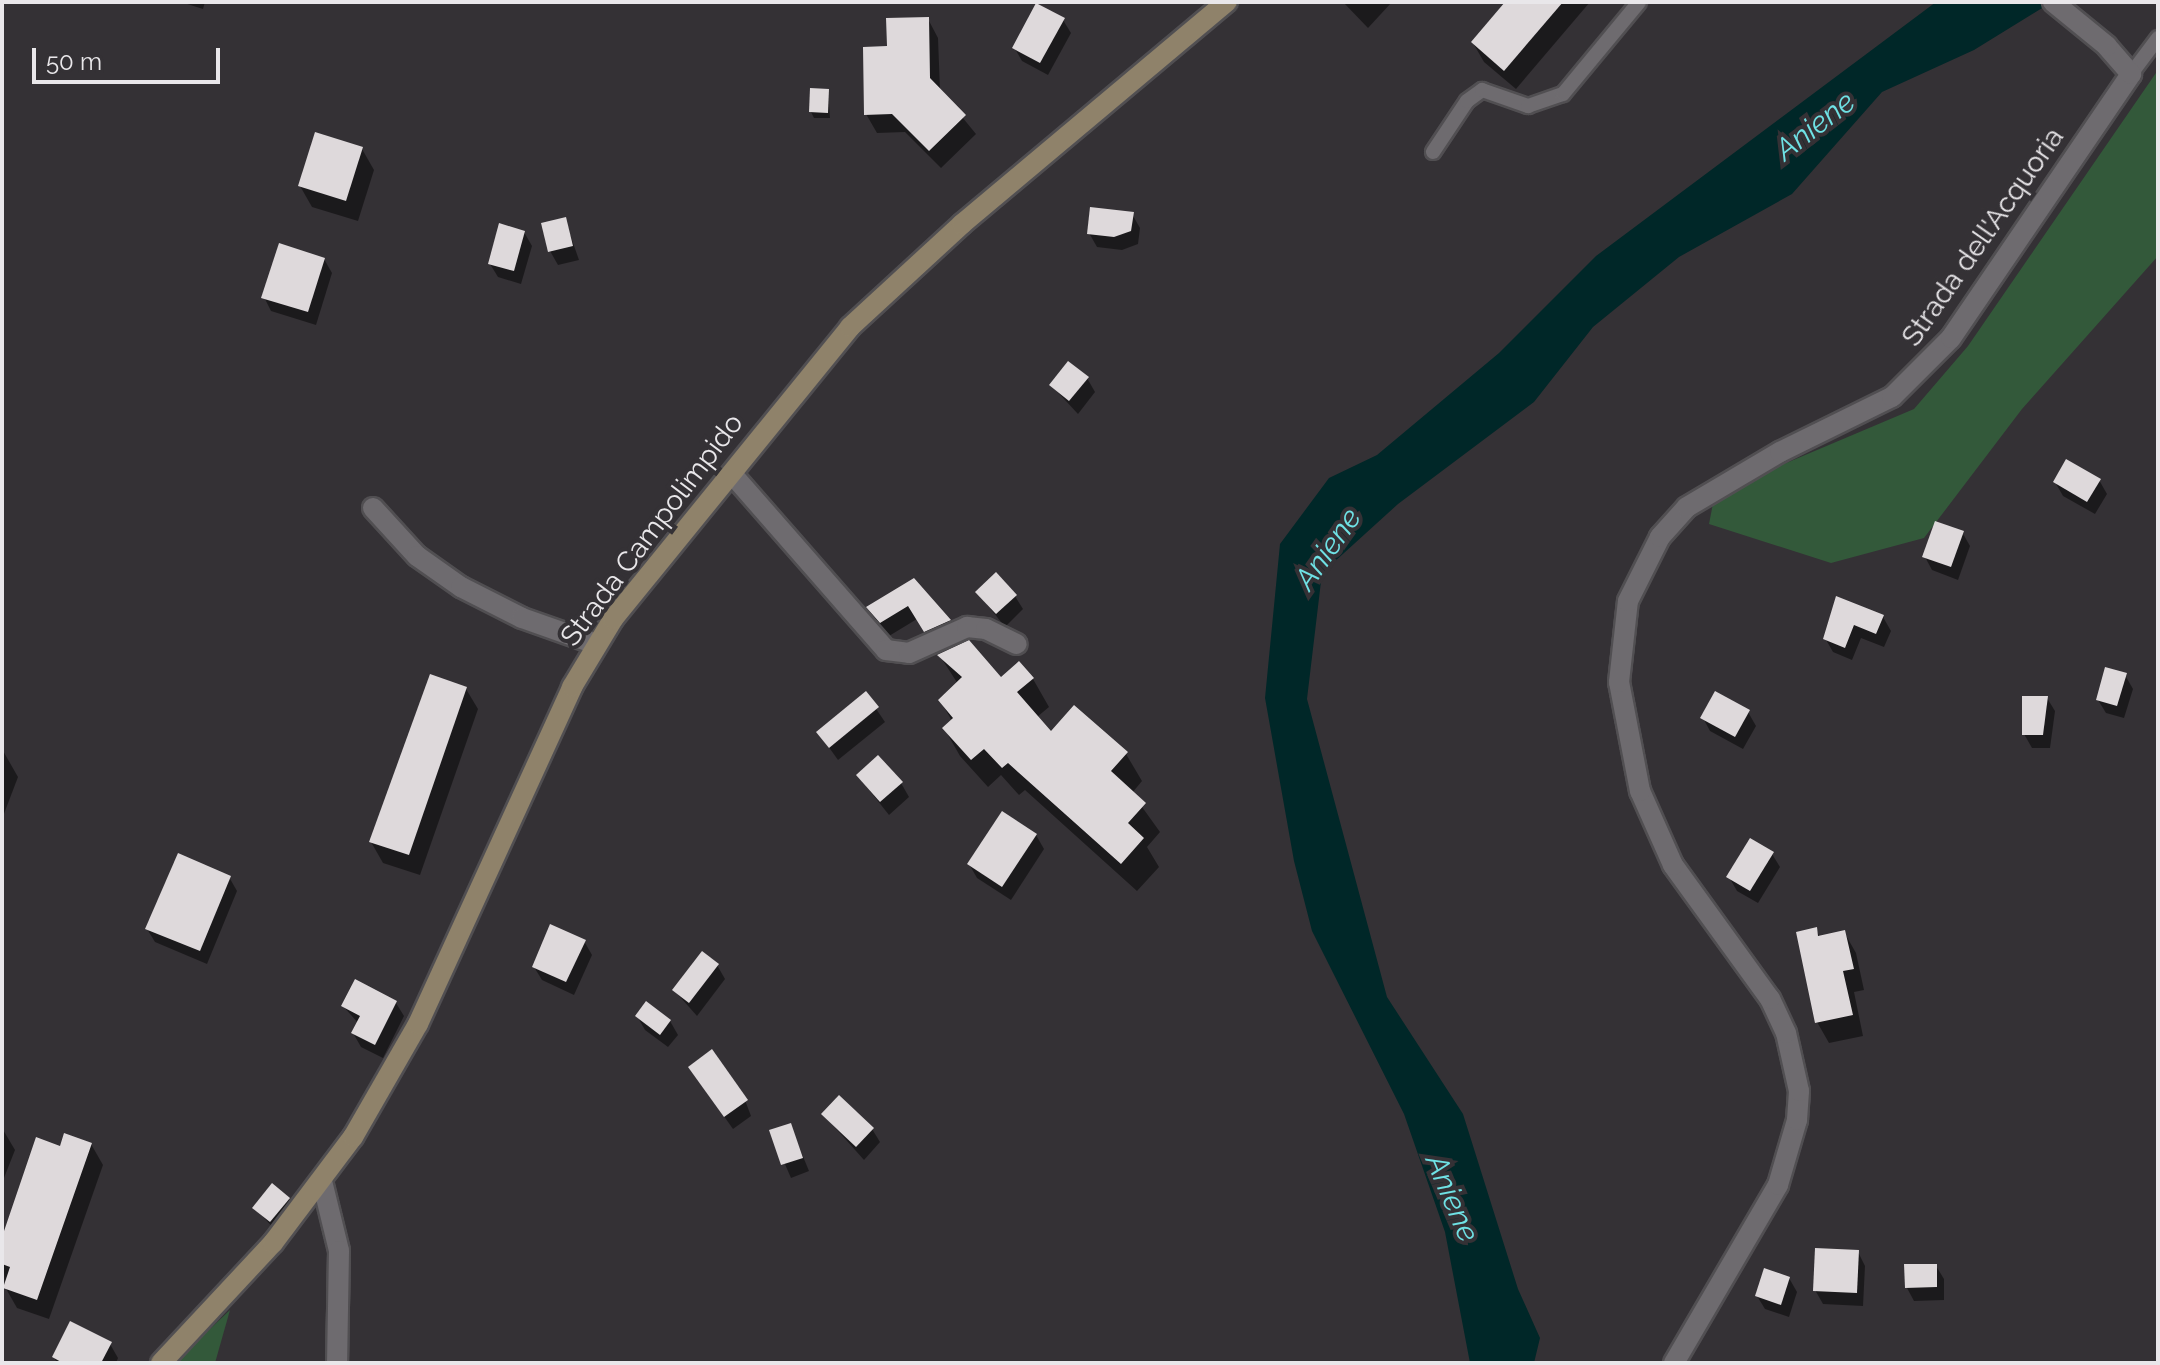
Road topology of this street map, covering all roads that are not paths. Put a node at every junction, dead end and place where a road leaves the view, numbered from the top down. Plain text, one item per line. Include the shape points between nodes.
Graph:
1 (1227, 2) edge
2 (1639, 2) edge
3 (2053, 2) edge
4 (2158, 38) edge
5 (2131, 74) junction
6 (1433, 152) dead end
7 (732, 474) junction
8 (373, 508) dead end
9 (596, 644) junction
10 (1017, 644) dead end
11 (322, 1181) junction
12 (161, 1363) edge
13 (337, 1363) edge
14 (1674, 1363) edge

1 - 7 street, Strada Campolimpido via 871,306 820,359
2 - 6 lane via 1563,94 1528,106 1482,90 1467,101
3 - 5 street
4 - 5 lane
5 - 14 street, Strada dell'Acquoria via 1925,369 1869,411 1780,452 1687,507 1660,537 1628,601 1619,682 1640,791 1673,865 1770,999 1786,1033 1799,1091 1789,1155 1773,1196
7 - 9 street, Strada Campolimpido
7 - 10 street via 886,650 909,653 967,627 986,629
8 - 9 street via 417,556 461,587 522,618
9 - 11 street, Strada Campolimpido via 418,1024
11 - 12 street, Strada Campolimpido via 216,1309
11 - 13 street via 339,1251

